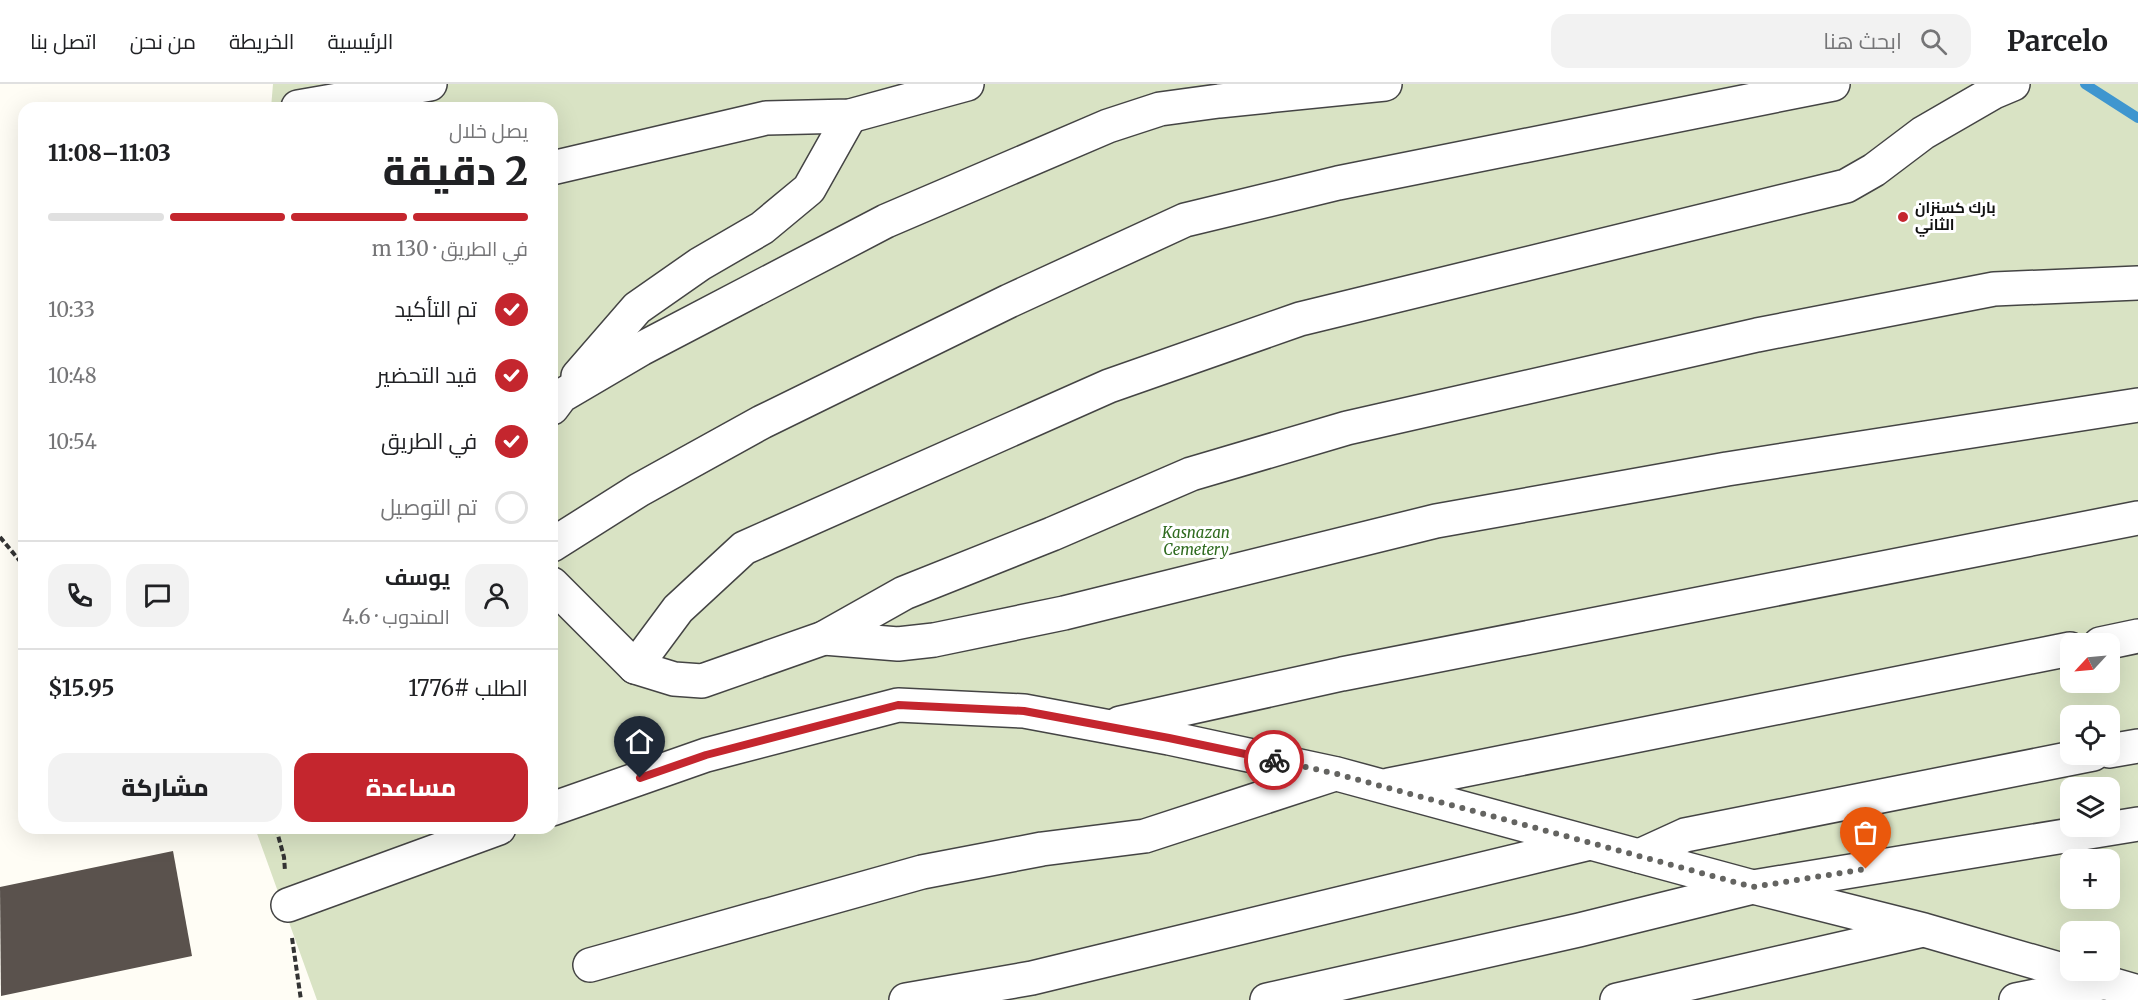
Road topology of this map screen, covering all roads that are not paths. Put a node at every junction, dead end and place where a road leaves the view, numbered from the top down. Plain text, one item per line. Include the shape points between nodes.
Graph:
1 (430, 84) edge
2 (967, 84) edge
3 (1385, 84) edge
4 (1833, 84) edge
5 (2013, 84) edge
6 (298, 100) edge
7 (850, 116) junction
8 (558, 167) edge
9 (2138, 283) edge
10 (558, 401) edge
11 (558, 401) edge
12 (2138, 405) edge
13 (2138, 518) edge
14 (558, 541) edge
15 (558, 590) edge
16 (2138, 636) edge
17 (824, 638) junction
18 (2120, 640) edge
19 (2060, 652) edge
20 (635, 667) junction
21 (1104, 726) junction
22 (2138, 746) edge
23 (2120, 749) edge
24 (2060, 760) edge
25 (1337, 774) junction
26 (1384, 786) junction
27 (558, 807) edge
28 (2138, 824) edge
29 (483, 834) edge
30 (1590, 843) junction
31 (1639, 856) junction
32 (1753, 887) junction
33 (288, 905) dead end
34 (1924, 930) junction
35 (590, 964) dead end
36 (2107, 982) junction
37 (2138, 992) edge
38 (906, 1000) edge
39 (1267, 1000) edge
40 (1617, 1000) edge
41 (2016, 1000) edge

1 - 6 lane
2 - 7 lane
3 - 11 lane via 1172,107 1108,126 886,221 641,349
4 - 14 lane via 1338,183 1185,220 762,422 639,490
5 - 20 lane via 1923,133 1846,186 1300,319 1109,386 744,548 678,609
7 - 8 lane via 766,118
7 - 10 lane via 809,189 762,228 700,264 637,308
9 - 17 lane via 1994,289 1757,335 1347,428 1191,474 904,593
12 - 17 lane via 1727,469 1436,521 1064,613 934,640 898,644
13 - 21 lane via 1342,674
15 - 20 lane
16 - 18 lane
17 - 20 lane via 702,681 674,679
19 - 26 lane
21 - 25 lane
21 - 27 lane via 1024,711 898,705 706,755
22 - 23 lane
24 - 31 lane via 1685,835
25 - 26 lane
25 - 35 lane via 1145,836 1042,849 922,872
26 - 30 lane
28 - 32 lane
29 - 33 lane
30 - 31 lane
30 - 38 lane via 1032,978
31 - 32 lane
32 - 34 lane
32 - 39 lane
34 - 36 lane
34 - 40 lane
36 - 37 lane
36 - 41 lane

